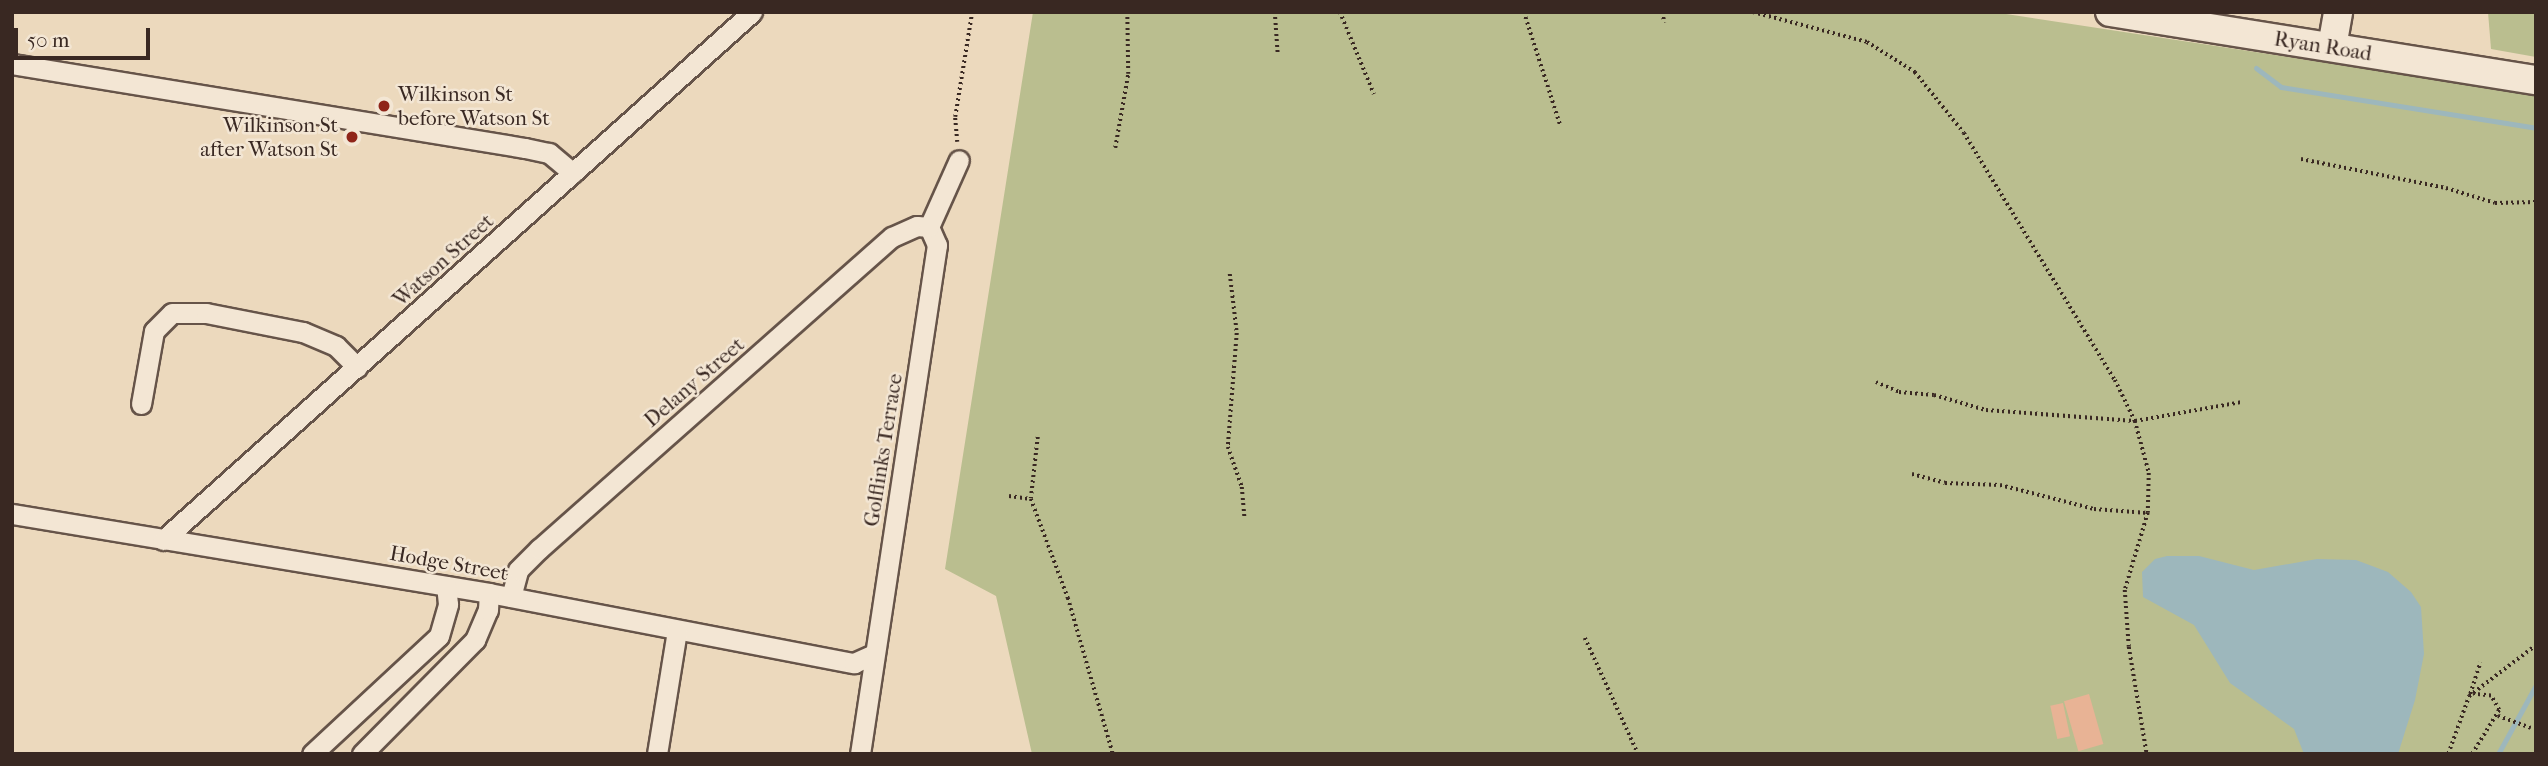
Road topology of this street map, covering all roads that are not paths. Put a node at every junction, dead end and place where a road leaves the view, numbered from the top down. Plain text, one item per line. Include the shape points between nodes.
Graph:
1 (752, 12) edge
2 (2110, 12) edge
3 (2338, 12) edge
4 (2332, 47) junction
5 (12, 64) edge
6 (2536, 80) edge
7 (959, 160) road end
8 (573, 173) junction
9 (929, 227) junction
10 (357, 367) junction
11 (141, 404) dead end
12 (12, 514) edge
13 (163, 540) junction
14 (446, 586) junction
15 (489, 593) junction
16 (511, 597) junction
17 (677, 632) junction
18 (874, 654) junction
19 (312, 754) edge
20 (362, 754) edge
21 (657, 754) edge
22 (860, 754) edge

1 - 8 street, Watson Street
2 - 4 street, Ryan Road
3 - 4 street
4 - 6 street, Ryan Road
5 - 8 street via 525,148 549,153
7 - 9 street
8 - 10 street, Watson Street
9 - 16 street, Delany Street via 918,226 892,237 549,540 518,570
9 - 18 street, Golflinks Terrace via 937,245
10 - 11 street via 336,346 303,332 206,313 172,313 154,331
10 - 13 street, Watson Street
12 - 13 street, Hodge Street
13 - 14 street, Hodge Street
14 - 15 street, Hodge Street
14 - 19 street via 448,604 439,636
15 - 16 street, Hodge Street
15 - 20 street via 488,610 475,640
16 - 17 street, Hodge Street
17 - 18 street, Hodge Street via 854,663
17 - 21 street
18 - 22 street, Golflinks Terrace

